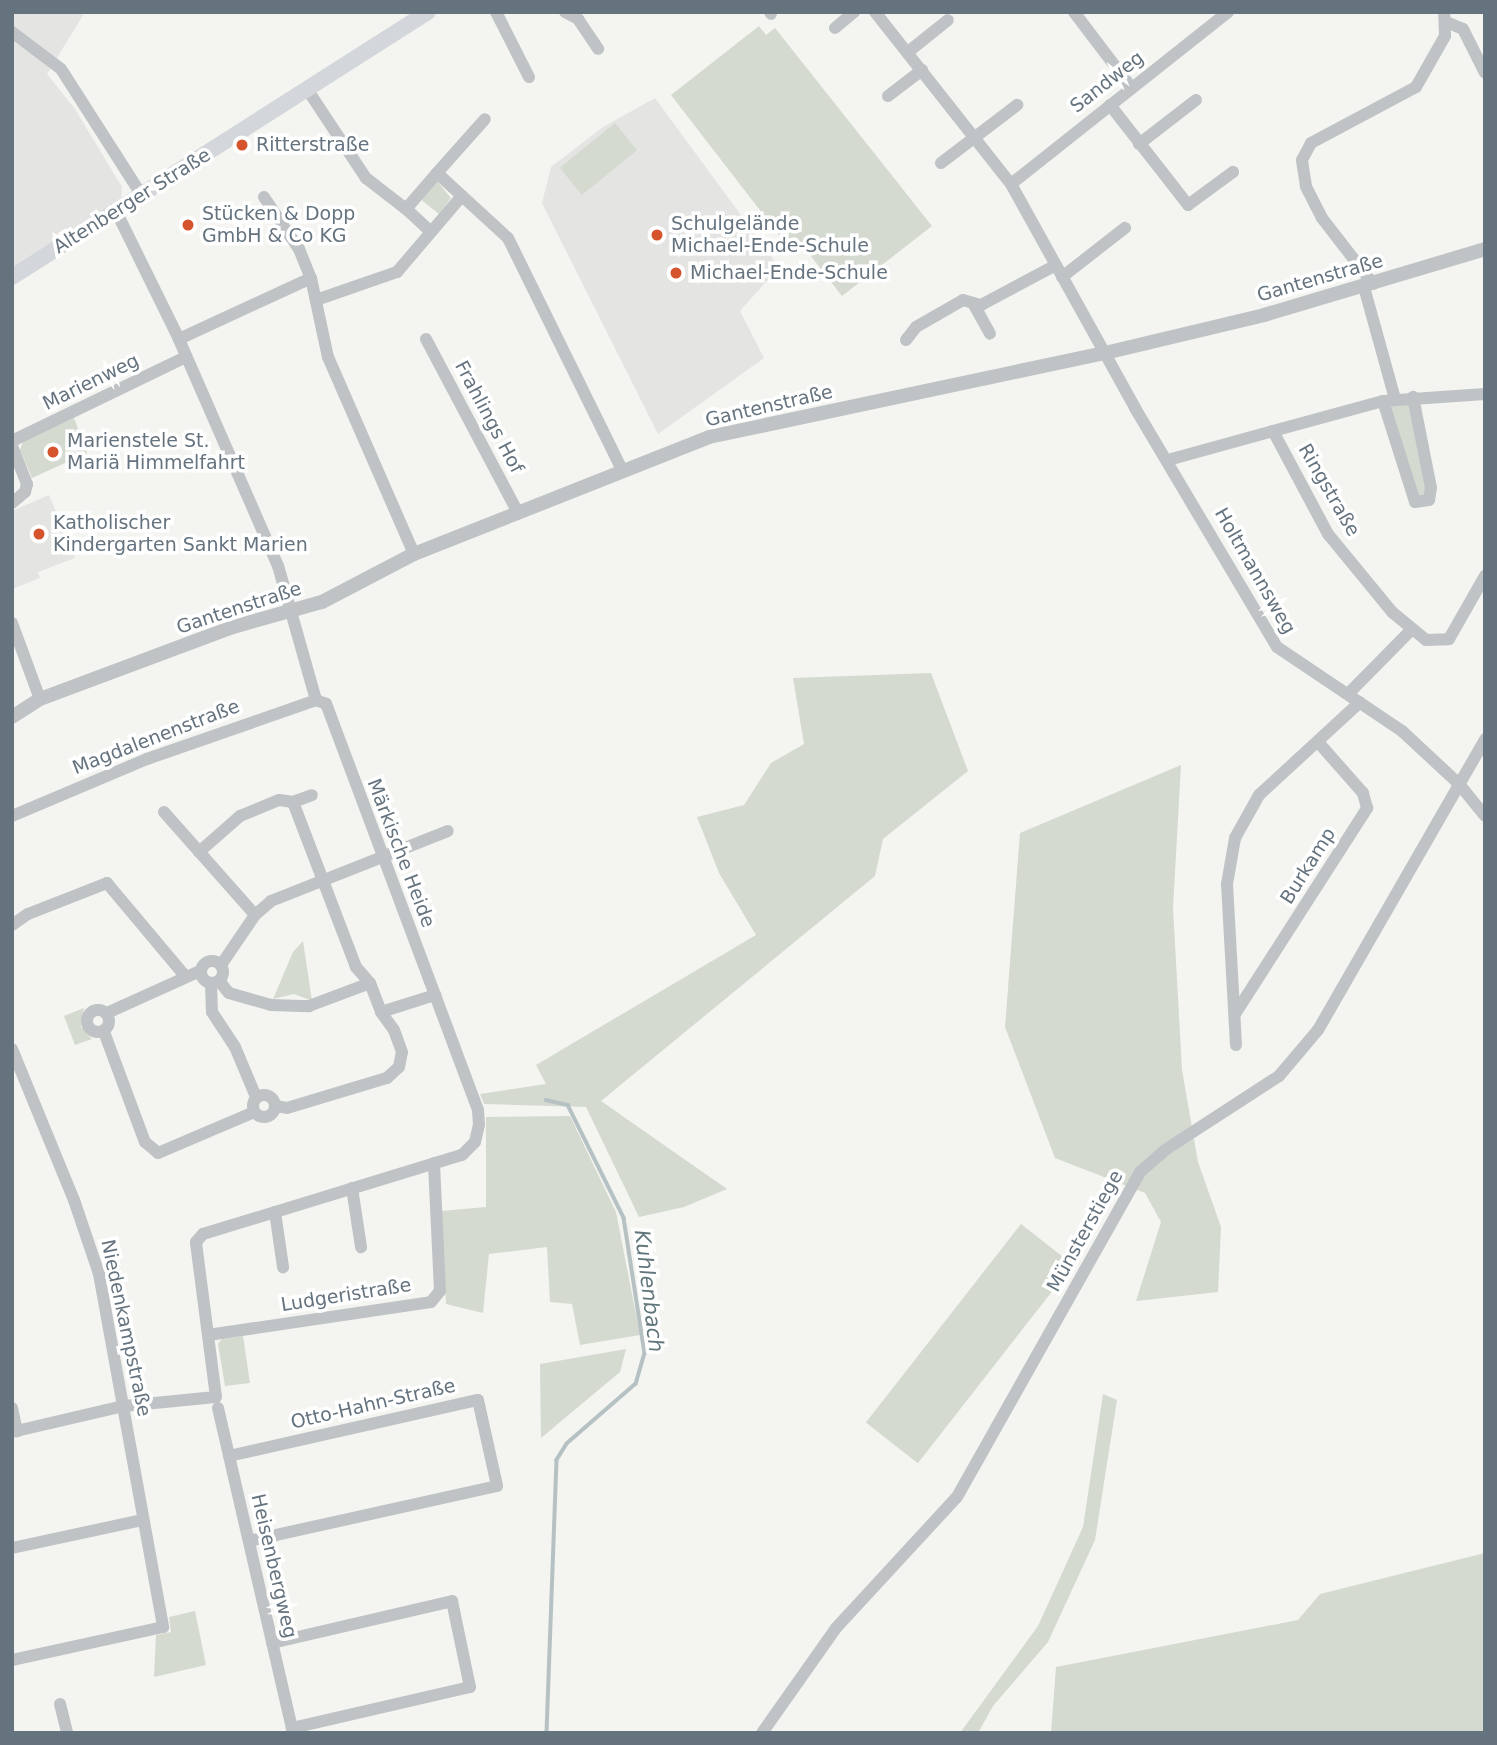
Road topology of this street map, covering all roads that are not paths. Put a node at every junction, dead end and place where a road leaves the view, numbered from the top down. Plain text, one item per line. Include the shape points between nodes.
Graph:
1 (428, 12) edge
2 (496, 12) edge
3 (565, 12) edge
4 (855, 12) edge
5 (876, 12) edge
6 (1074, 12) edge
7 (1223, 14) edge
8 (1445, 17) edge
9 (948, 20) dead end
10 (835, 27) dead end
11 (12, 32) edge
12 (598, 49) dead end
13 (908, 52) junction
14 (922, 70) junction
15 (1485, 73) edge
16 (529, 77) dead end
17 (1130, 87) junction
18 (307, 89) junction
19 (888, 96) dead end
20 (1196, 100) dead end
21 (1110, 104) junction
22 (1017, 105) dead end
23 (485, 119) dead end
24 (975, 138) junction
25 (1139, 144) junction
26 (941, 163) dead end
27 (1233, 172) dead end
28 (437, 173) junction
29 (1011, 184) junction
30 (141, 194) junction
31 (264, 197) dead end
32 (462, 197) junction
33 (406, 209) junction
34 (116, 211) junction
35 (1125, 228) dead end
36 (431, 232) junction
37 (1485, 249) edge
38 (1056, 265) junction
39 (12, 277) edge
40 (1062, 277) junction
41 (311, 278) junction
42 (1368, 286) junction
43 (316, 300) junction
44 (973, 303) junction
45 (990, 334) dead end
46 (179, 339) junction
47 (426, 339) dead end
48 (906, 340) dead end
49 (1105, 353) junction
50 (186, 357) junction
51 (1485, 394) edge
52 (1413, 397) junction
53 (1389, 400) junction
54 (1273, 431) junction
55 (12, 444) edge
56 (1168, 460) junction
57 (622, 470) junction
58 (12, 503) edge
59 (518, 513) junction
60 (414, 554) junction
61 (1485, 576) edge
62 (291, 612) junction
63 (12, 623) edge
64 (1412, 629) junction
65 (1348, 694) junction
66 (40, 699) junction
67 (316, 699) junction
68 (1360, 702) junction
69 (12, 717) edge
70 (1485, 739) edge
71 (1318, 742) junction
72 (1459, 784) junction
73 (312, 795) dead end
74 (293, 802) junction
75 (164, 812) dead end
76 (12, 816) edge
77 (1485, 816) edge
78 (448, 831) dead end
79 (199, 852) junction
80 (381, 856) junction
81 (323, 881) junction
82 (255, 915) junction
83 (12, 925) edge
84 (221, 965) junction
85 (200, 971) junction
86 (185, 976) junction
87 (215, 983) junction
88 (370, 983) junction
89 (435, 995) junction
90 (381, 1012) junction
91 (107, 1013) junction
92 (1235, 1014) junction
93 (104, 1032) junction
94 (1236, 1045) dead end
95 (12, 1049) edge
96 (256, 1097) junction
97 (276, 1107) junction
98 (254, 1112) junction
99 (434, 1163) junction
100 (352, 1188) junction
101 (275, 1212) junction
102 (361, 1247) dead end
103 (283, 1267) dead end
104 (208, 1335) junction
105 (124, 1406) junction
106 (12, 1408) edge
107 (218, 1408) dead end
108 (15, 1431) edge
109 (229, 1456) junction
110 (143, 1520) junction
111 (249, 1541) junction
112 (12, 1548) edge
113 (272, 1643) junction
114 (12, 1660) edge
115 (60, 1704) dead end
116 (293, 1731) edge
117 (67, 1733) edge
118 (762, 1733) edge

1 - 18 main road, Altenberger Straße
2 - 16 street
3 - 12 street via 578,19
4 - 10 street
5 - 13 street, Holtmannsweg
6 - 17 street
7 - 17 street, Sandweg
8 - 15 street via 1463,29
8 - 42 street via 1433,63 1416,87 1311,143 1302,160 1306,186 1322,218
9 - 13 street
11 - 30 street via 61,69
13 - 14 street, Holtmannsweg
14 - 19 street
14 - 24 street, Holtmannsweg
17 - 21 street, Sandweg
18 - 30 main road, Altenberger Straße
18 - 33 street via 366,178
20 - 25 street
21 - 25 street
21 - 29 street, Sandweg
22 - 24 street
23 - 28 street
24 - 26 street
24 - 29 street, Holtmannsweg
25 - 27 street via 1188,205
28 - 32 street
28 - 33 street
29 - 38 street, Holtmannsweg
30 - 34 main road, Altenberger Straße
31 - 41 street via 299,249
32 - 36 street
32 - 57 street via 501,229 514,251
33 - 36 street
34 - 39 main road, Altenberger Straße
34 - 46 street, Märkische Heide
35 - 40 street
36 - 43 street via 397,272
37 - 42 street, Gantenstraße
38 - 40 street, Holtmannsweg
38 - 44 street via 981,305
40 - 49 street, Holtmannsweg
41 - 43 street
41 - 46 street
42 - 49 street, Gantenstraße
42 - 53 street
43 - 60 street via 328,357
44 - 45 street
44 - 48 street via 963,300 916,327
46 - 50 street, Märkische Heide
47 - 59 street, Frahlings Hof
49 - 56 street, Holtmannsweg
49 - 57 street, Gantenstraße via 731,430
50 - 55 street, Marienweg
50 - 62 street, Märkische Heide via 278,566
51 - 52 street, Ringstraße
52 - 53 street, Ringstraße
52 - 53 street via 1431,488 1429,500 1415,502
53 - 54 street, Ringstraße
54 - 56 street, Ringstraße
54 - 64 street, Ringstraße via 1328,534
55 - 58 street, Marienweg via 27,484
56 - 65 street, Holtmannsweg via 1276,647
57 - 59 street, Gantenstraße
59 - 60 street, Gantenstraße
60 - 62 street, Gantenstraße via 322,602
61 - 64 street via 1449,639 1426,639
62 - 66 street, Gantenstraße via 233,627
62 - 67 street, Märkische Heide
63 - 66 street
64 - 65 street
65 - 68 street, Holtmannsweg
66 - 69 street, Gantenstraße
67 - 76 street, Magdalenenstraße via 147,759
67 - 80 street, Märkische Heide via 326,704
68 - 71 street
68 - 72 street, Holtmannsweg via 1402,731
70 - 72 street, Münsterstiege
71 - 92 street via 1259,795 1235,838 1227,884
71 - 92 street, Burkamp via 1363,793 1367,808
72 - 77 street, Holtmannsweg
72 - 118 street, Münsterstiege via 1311,1040 1279,1076 1165,1150 1140,1172 957,1497 836,1628
73 - 74 street
74 - 79 street via 279,800 240,816
74 - 81 street
75 - 79 street
78 - 80 street
79 - 82 street
80 - 81 street
80 - 89 street, Märkische Heide
81 - 82 street via 271,901
81 - 88 street via 356,967
82 - 84 street
83 - 86 street via 28,914 107,883
84 - 85 street via 213,960 204,963
84 - 87 street
85 - 86 street
85 - 87 street
86 - 91 street
87 - 88 street via 250,999 309,1006
87 - 96 street via 212,1012 219,1030 235,1047
88 - 90 street
89 - 90 street
89 - 99 street, Märkische Heide via 478,1110 479,1125 471,1149
90 - 97 street via 402,1052 399,1067 387,1078 287,1108
91 - 93 street via 110,1021
91 - 93 street via 98,1009 86,1021 90,1030
92 - 94 street
93 - 98 street via 145,1142 158,1153
95 - 105 street, Niedenkampstraße via 74,1199 99,1274
96 - 97 street via 265,1094
96 - 98 street
97 - 98 street via 264,1118
99 - 100 street
99 - 104 street, Ludgeristraße via 440,1290 431,1302
100 - 101 street
100 - 102 street
101 - 103 street, Ludgeristraße
101 - 104 street via 203,1234 196,1241
104 - 105 street via 216,1397
105 - 108 street
105 - 110 street, Niedenkampstraße
106 - 108 street
107 - 109 street, Heisenbergweg
109 - 111 street, Heisenbergweg
109 - 111 street, Otto-Hahn-Straße via 478,1400 497,1486
110 - 112 street
110 - 114 street, Niedenkampstraße via 163,1627
111 - 113 street, Heisenbergweg
113 - 116 street, Heisenbergweg
113 - 116 street via 452,1601 470,1687
115 - 117 street

